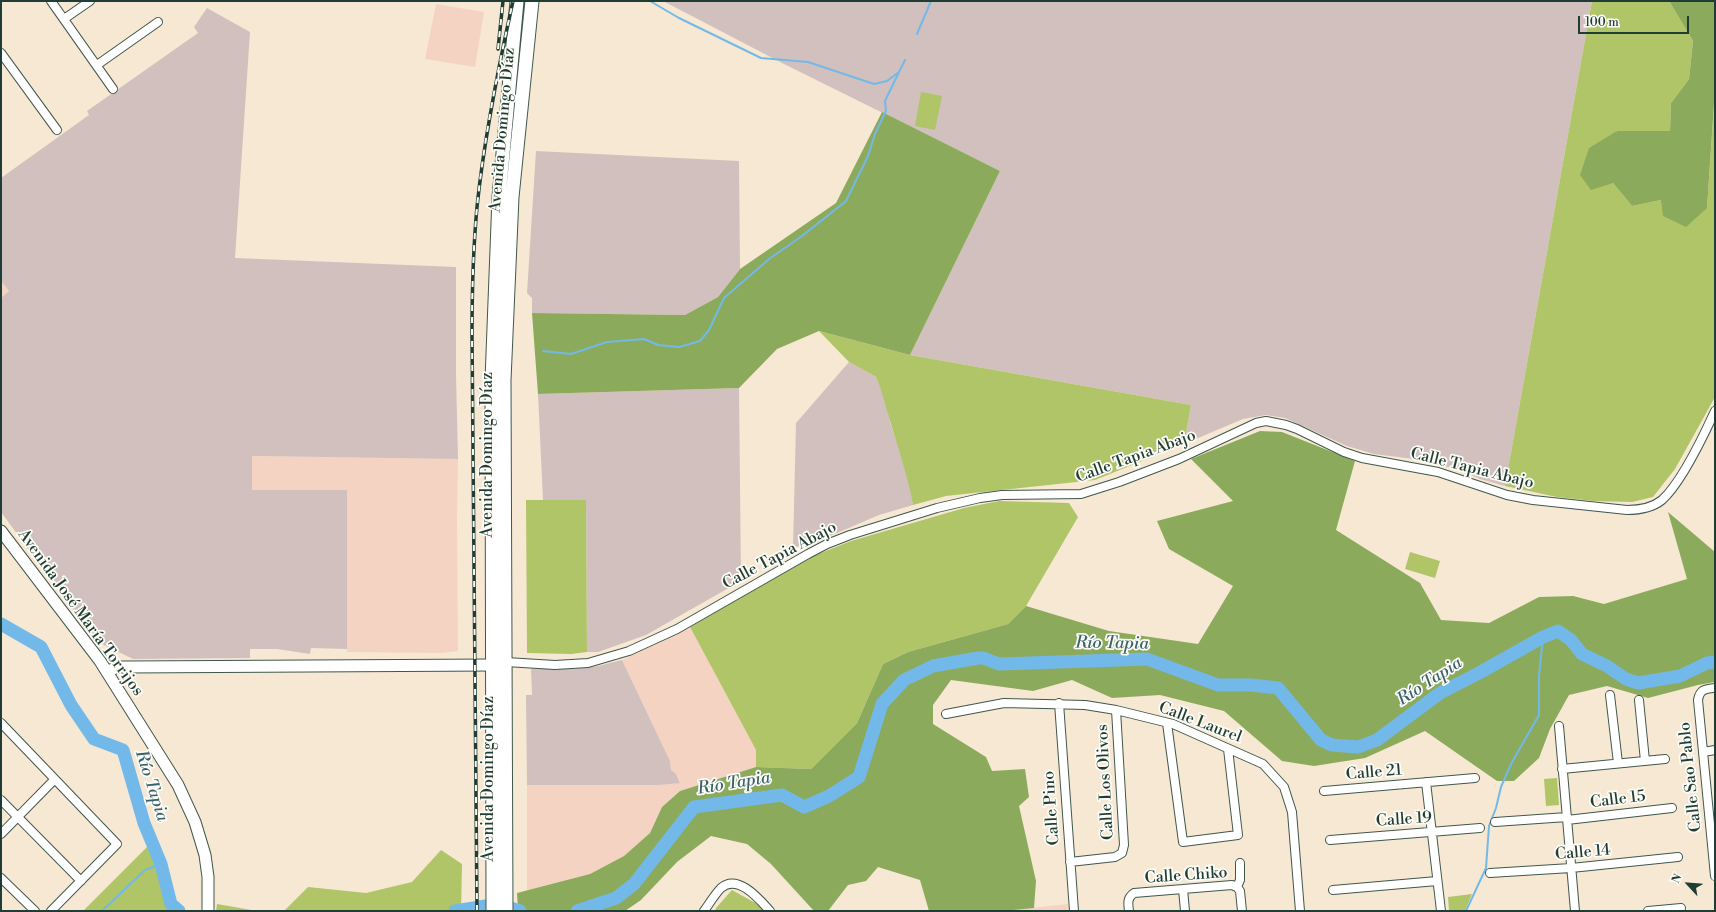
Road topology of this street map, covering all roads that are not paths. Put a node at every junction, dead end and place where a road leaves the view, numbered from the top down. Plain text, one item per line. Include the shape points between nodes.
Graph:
1 (51, 1) edge
2 (90, 1) edge
3 (517, 1) edge
4 (532, 1) edge
5 (64, 19) junction
6 (158, 22) dead end
7 (1, 54) edge
8 (97, 65) junction
9 (113, 89) dead end
10 (57, 130) dead end
11 (1715, 411) edge
12 (1, 532) edge
13 (506, 662) junction
14 (492, 664) junction
15 (107, 672) junction
16 (1715, 688) edge
17 (1610, 695) dead end
18 (1639, 700) dead end
19 (1059, 703) junction
20 (1116, 710) junction
21 (946, 714) dead end
22 (1, 723) edge
23 (1167, 723) junction
24 (1559, 726) dead end
25 (1228, 749) junction
26 (1715, 750) edge
27 (1703, 752) junction
28 (1664, 759) dead end
29 (1645, 761) junction
30 (1618, 763) junction
31 (1562, 768) junction
32 (1475, 778) dead end
33 (54, 780) junction
34 (1426, 782) junction
35 (1324, 791) dead end
36 (1, 800) edge
37 (1672, 808) dead end
38 (18, 816) junction
39 (1712, 818) edge
40 (1567, 819) junction
41 (1495, 822) dead end
42 (1480, 828) dead end
43 (1432, 833) junction
44 (1, 834) edge
45 (1330, 840) dead end
46 (1678, 858) dead end
47 (1070, 862) junction
48 (1240, 863) dead end
49 (1571, 868) junction
50 (1490, 873) dead end
51 (1715, 876) edge
52 (1, 878) edge
53 (81, 881) junction
54 (1437, 881) junction
55 (1237, 887) junction
56 (1183, 889) junction
57 (1332, 890) dead end
58 (1681, 908) dead end
59 (35, 911) edge
60 (51, 911) edge
61 (208, 911) edge
62 (493, 911) edge
63 (506, 911) edge
64 (704, 911) edge
65 (770, 911) edge
66 (1074, 911) edge
67 (1129, 911) edge
68 (1185, 911) edge
69 (1242, 911) edge
70 (1300, 911) edge
71 (1441, 911) edge
72 (1575, 911) edge
73 (1648, 911) edge

1 - 5 street
2 - 5 street
3 - 14 main road, Avenida Domingo Díaz via 496,253 492,380
4 - 13 main road, Avenida Domingo Díaz via 512,197 505,364
5 - 8 street
6 - 8 street
7 - 10 street
8 - 9 street
11 - 13 street, Calle Tapia Abajo via 1672,487 1661,500 1639,510 1533,500 1507,495 1438,472 1362,458 1297,429 1266,421 1256,423 1179,458 1081,494 1002,495 980,498 937,508 850,535 814,551 666,635 608,658 588,663
12 - 15 main road, Avenida José María Torrijos
13 - 63 main road, Avenida Domingo Díaz
14 - 15 main road via 117,667
14 - 62 main road, Avenida Domingo Díaz
15 - 61 main road, Avenida José María Torrijos via 189,806 205,855
16 - 27 street, Calle Sao Pablo via 1704,689 1699,694
17 - 30 street
18 - 29 street
19 - 20 street, Calle Laurel
19 - 21 street, Calle Laurel via 1004,703
19 - 47 street, Calle Pino
20 - 23 street, Calle Laurel
20 - 47 street, Calle Los Olivos via 1124,845 1122,853 1115,857
22 - 33 street
23 - 25 street, Calle Laurel
23 - 25 street via 1183,842 1238,835
24 - 31 street
25 - 70 street, Calle Laurel via 1263,764 1284,787 1292,812
26 - 27 street
27 - 39 street, Calle Sao Pablo
28 - 29 street
29 - 30 street
30 - 31 street
31 - 40 street
32 - 34 street, Calle 21
33 - 38 street
33 - 53 street via 117,844
34 - 35 street, Calle 21
34 - 43 street
36 - 38 street
37 - 40 street, Calle 15
38 - 44 street
38 - 53 street
39 - 51 street, Calle Sao Pablo
40 - 41 street, Calle 15
40 - 49 street
42 - 43 street, Calle 19
43 - 45 street, Calle 19
43 - 54 street
46 - 49 street, Calle 14
47 - 66 street, Calle Pino
48 - 55 street via 1240,880
49 - 50 street, Calle 14
49 - 72 street
52 - 59 street
53 - 60 street
54 - 57 street
54 - 71 street
55 - 56 street, Calle Chiko via 1232,885
55 - 69 street via 1240,891
56 - 67 street, Calle Chiko via 1134,893 1128,900
56 - 68 street
58 - 73 street
64 - 65 street via 722,887 728,884 736,884 754,893

